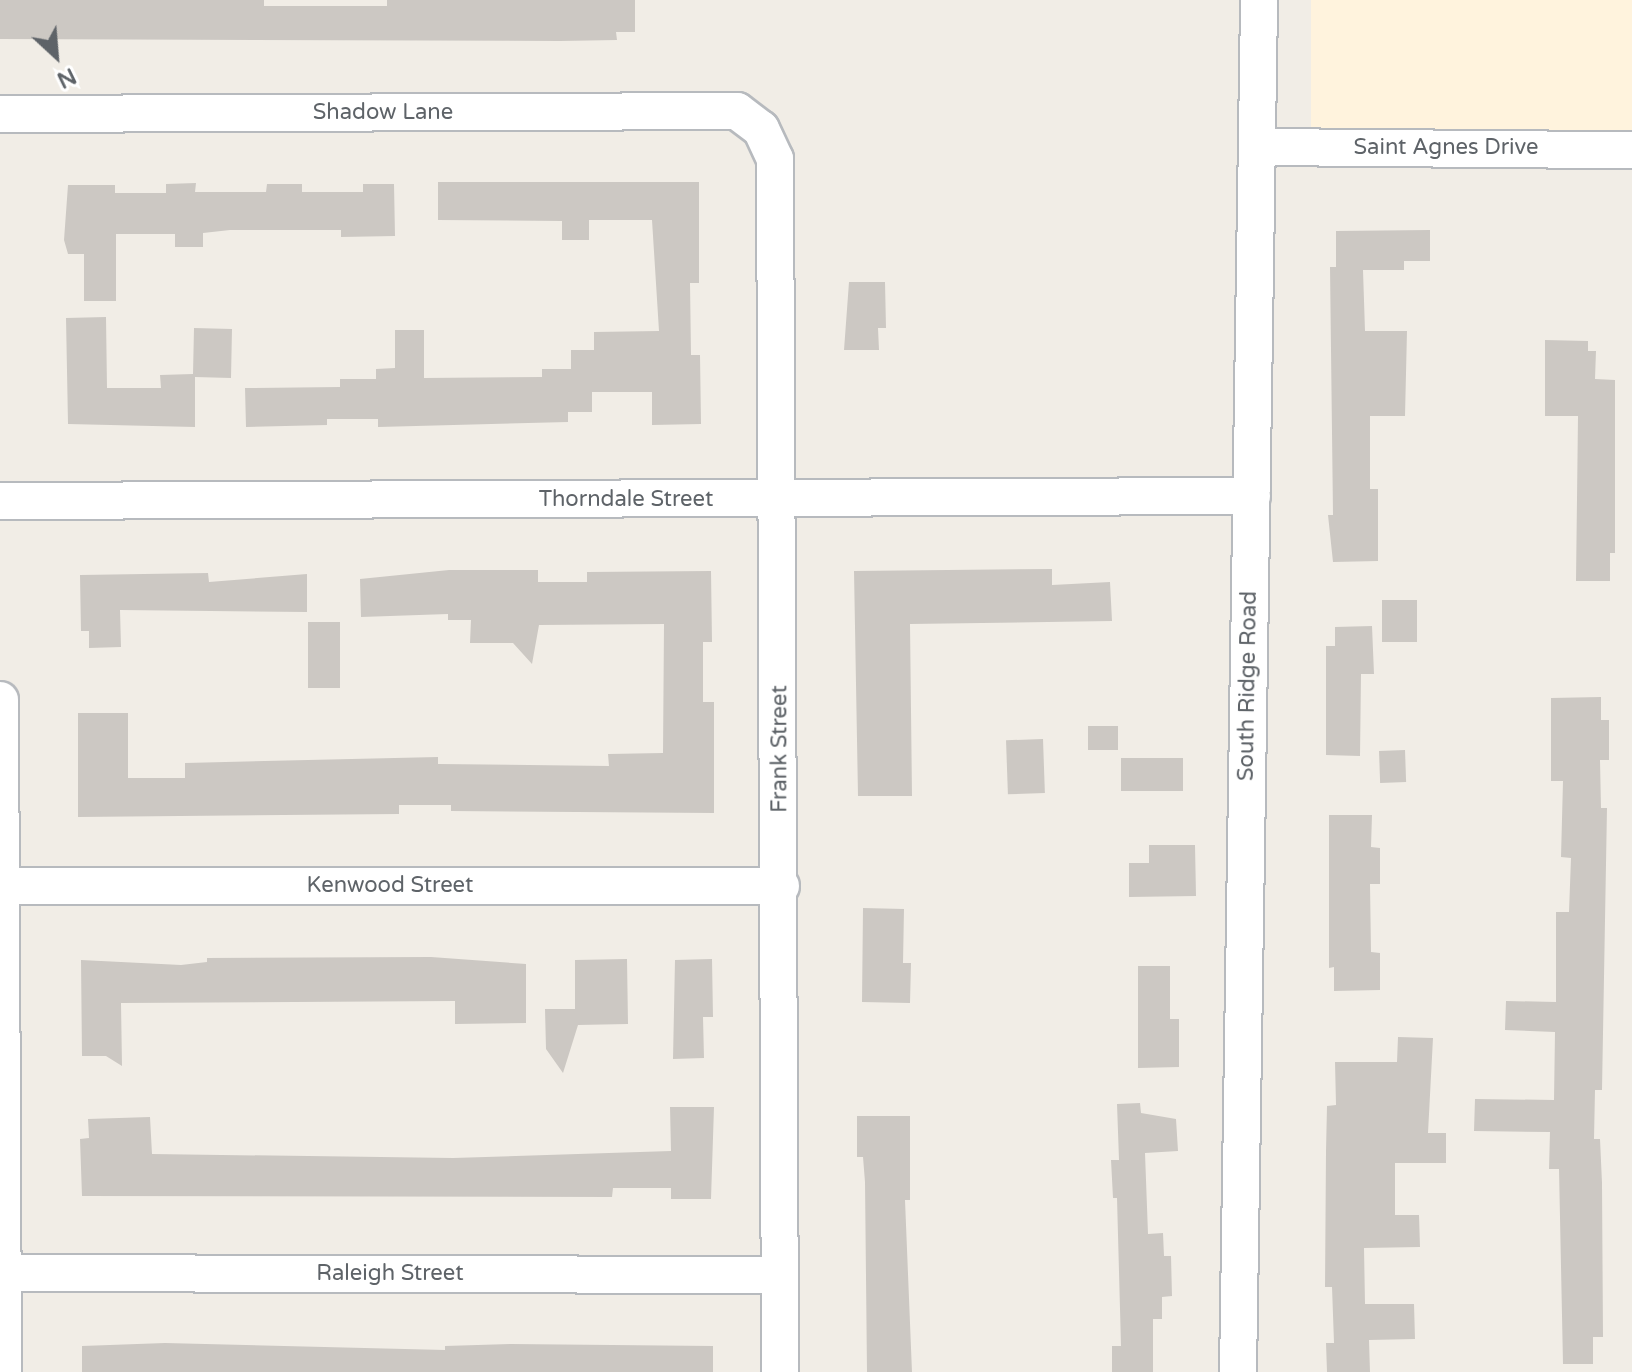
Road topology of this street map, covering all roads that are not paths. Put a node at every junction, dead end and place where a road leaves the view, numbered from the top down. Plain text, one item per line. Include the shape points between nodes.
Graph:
1 (1259, 0) edge
2 (0, 114) edge
3 (761, 129) joint
4 (1260, 147) junction
5 (1632, 150) edge
6 (1252, 496) junction
7 (780, 499) junction
8 (0, 501) edge
9 (0, 700) edge
10 (0, 886) edge
11 (781, 886) junction
12 (1, 1273) edge
13 (780, 1275) junction
14 (3, 1372) edge
15 (780, 1372) edge
16 (1238, 1372) edge

1 - 4 street, South Ridge Road
2 - 3 street, Shadow Lane via 737,111
3 - 7 street, Frank Street via 775,159
4 - 5 street, Saint Agnes Drive
4 - 6 street, South Ridge Road
6 - 7 street, Thorndale Street
6 - 16 street, South Ridge Road
7 - 8 street, Thorndale Street
7 - 11 street, Frank Street
9 - 10 street
10 - 11 street, Kenwood Street
10 - 12 street
11 - 13 street, Frank Street
12 - 13 street, Raleigh Street
12 - 14 street
13 - 15 street, Frank Street

